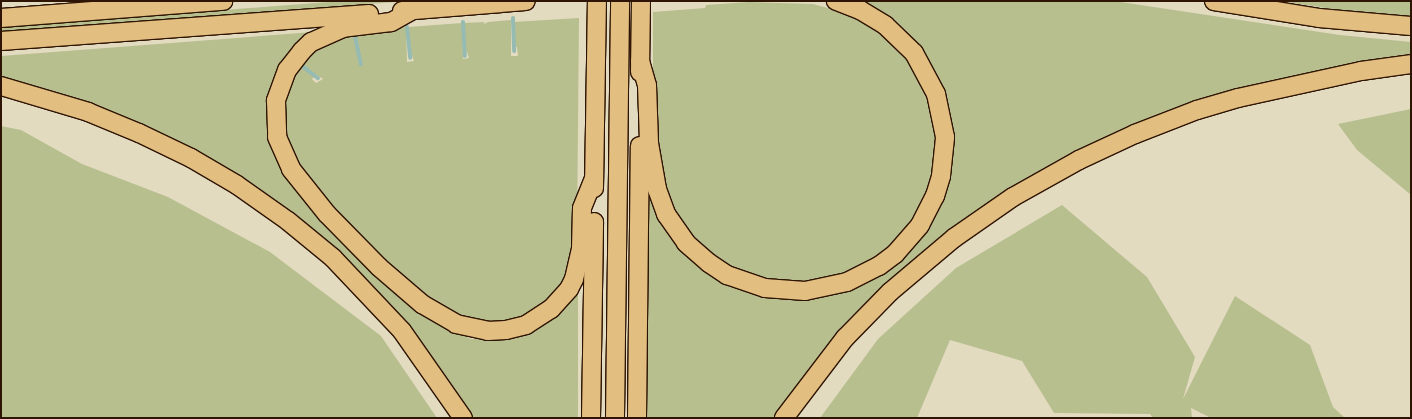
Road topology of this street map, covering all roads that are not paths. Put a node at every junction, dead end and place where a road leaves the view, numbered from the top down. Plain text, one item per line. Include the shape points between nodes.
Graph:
1 (223, 1) edge
2 (525, 1) edge
3 (597, 1) edge
4 (620, 1) edge
5 (641, 1) edge
6 (836, 1) edge
7 (1214, 1) edge
8 (413, 10) junction
9 (1, 18) edge
10 (1411, 26) edge
11 (1, 42) edge
12 (640, 61) junction
13 (1411, 64) edge
14 (1, 86) edge
15 (594, 178) junction
16 (463, 418) edge
17 (591, 418) edge
18 (615, 418) edge
19 (638, 418) edge
20 (784, 418) edge

1 - 9 highway
2 - 8 highway
3 - 15 highway
4 - 18 highway
5 - 12 highway
6 - 12 highway via 879,21 914,53 936,94 945,137 941,176 920,225 895,254 847,282 805,291 765,288 727,274 708,263 686,243 666,214 656,188 648,142 646,86
7 - 10 highway via 1319,18
8 - 11 highway
8 - 15 highway via 391,22 343,28 311,42 287,70 276,102 277,137 291,169 327,214 379,267 422,304 456,324 488,331 526,325 551,309 569,290 581,249 582,208
12 - 19 highway
13 - 20 highway via 1361,71 1197,110 1079,160 1013,197 954,238 890,292 845,338
14 - 16 highway via 88,112 182,154 237,185 288,221 333,258 402,331
15 - 17 highway

